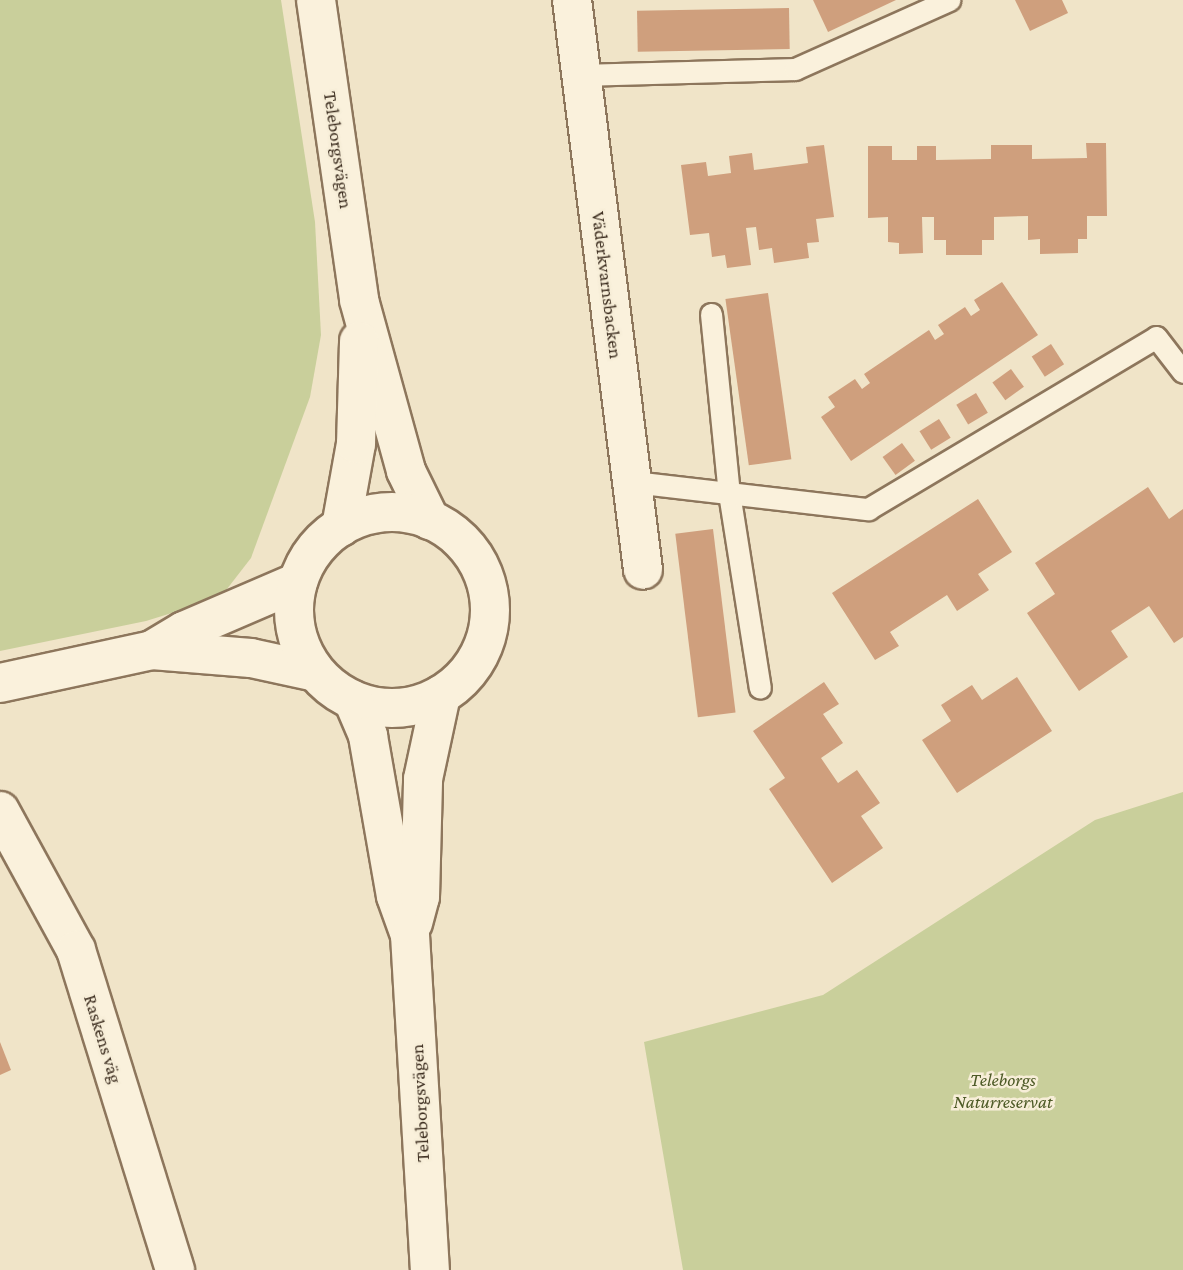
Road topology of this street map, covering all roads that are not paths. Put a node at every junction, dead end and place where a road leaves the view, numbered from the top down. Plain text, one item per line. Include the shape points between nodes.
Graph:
1 (316, 0) edge
2 (572, 0) edge
3 (949, 0) edge
4 (581, 75) junction
5 (359, 300) junction
6 (711, 314) dead end
7 (1183, 372) edge
8 (633, 482) junction
9 (729, 493) junction
10 (430, 520) junction
11 (341, 527) junction
12 (643, 570) dead end
13 (298, 582) junction
14 (152, 650) junction
15 (316, 671) junction
16 (0, 682) edge
17 (760, 688) dead end
18 (441, 695) junction
19 (354, 700) junction
20 (1, 817) edge
21 (410, 935) junction
22 (175, 1270) edge
23 (430, 1270) edge

1 - 5 main road, Teleborgsvägen
2 - 4 main road, Väderkvarnsbacken
3 - 4 lane via 795,69
4 - 8 main road, Väderkvarnsbacken
5 - 10 main road, Teleborgsvägen via 407,471
5 - 11 main road, Teleborgsvägen via 356,444
6 - 9 lane
7 - 9 lane via 1156,337 868,509
8 - 9 lane
8 - 12 main road, Väderkvarnsbacken
9 - 17 lane
10 - 11 main road via 385,512
10 - 18 main road via 450,530 472,554 483,573 490,604 489,626 478,657
11 - 13 main road via 314,550
13 - 14 main road via 184,631
13 - 15 main road via 296,629
14 - 15 main road via 251,657
14 - 16 main road
15 - 19 main road
18 - 19 main road via 398,708
18 - 21 main road, Teleborgsvägen via 423,779 420,897
19 - 21 main road, Teleborgsvägen via 368,736 396,896
20 - 22 main road, Raskens väg via 76,950
21 - 23 main road, Teleborgsvägen

